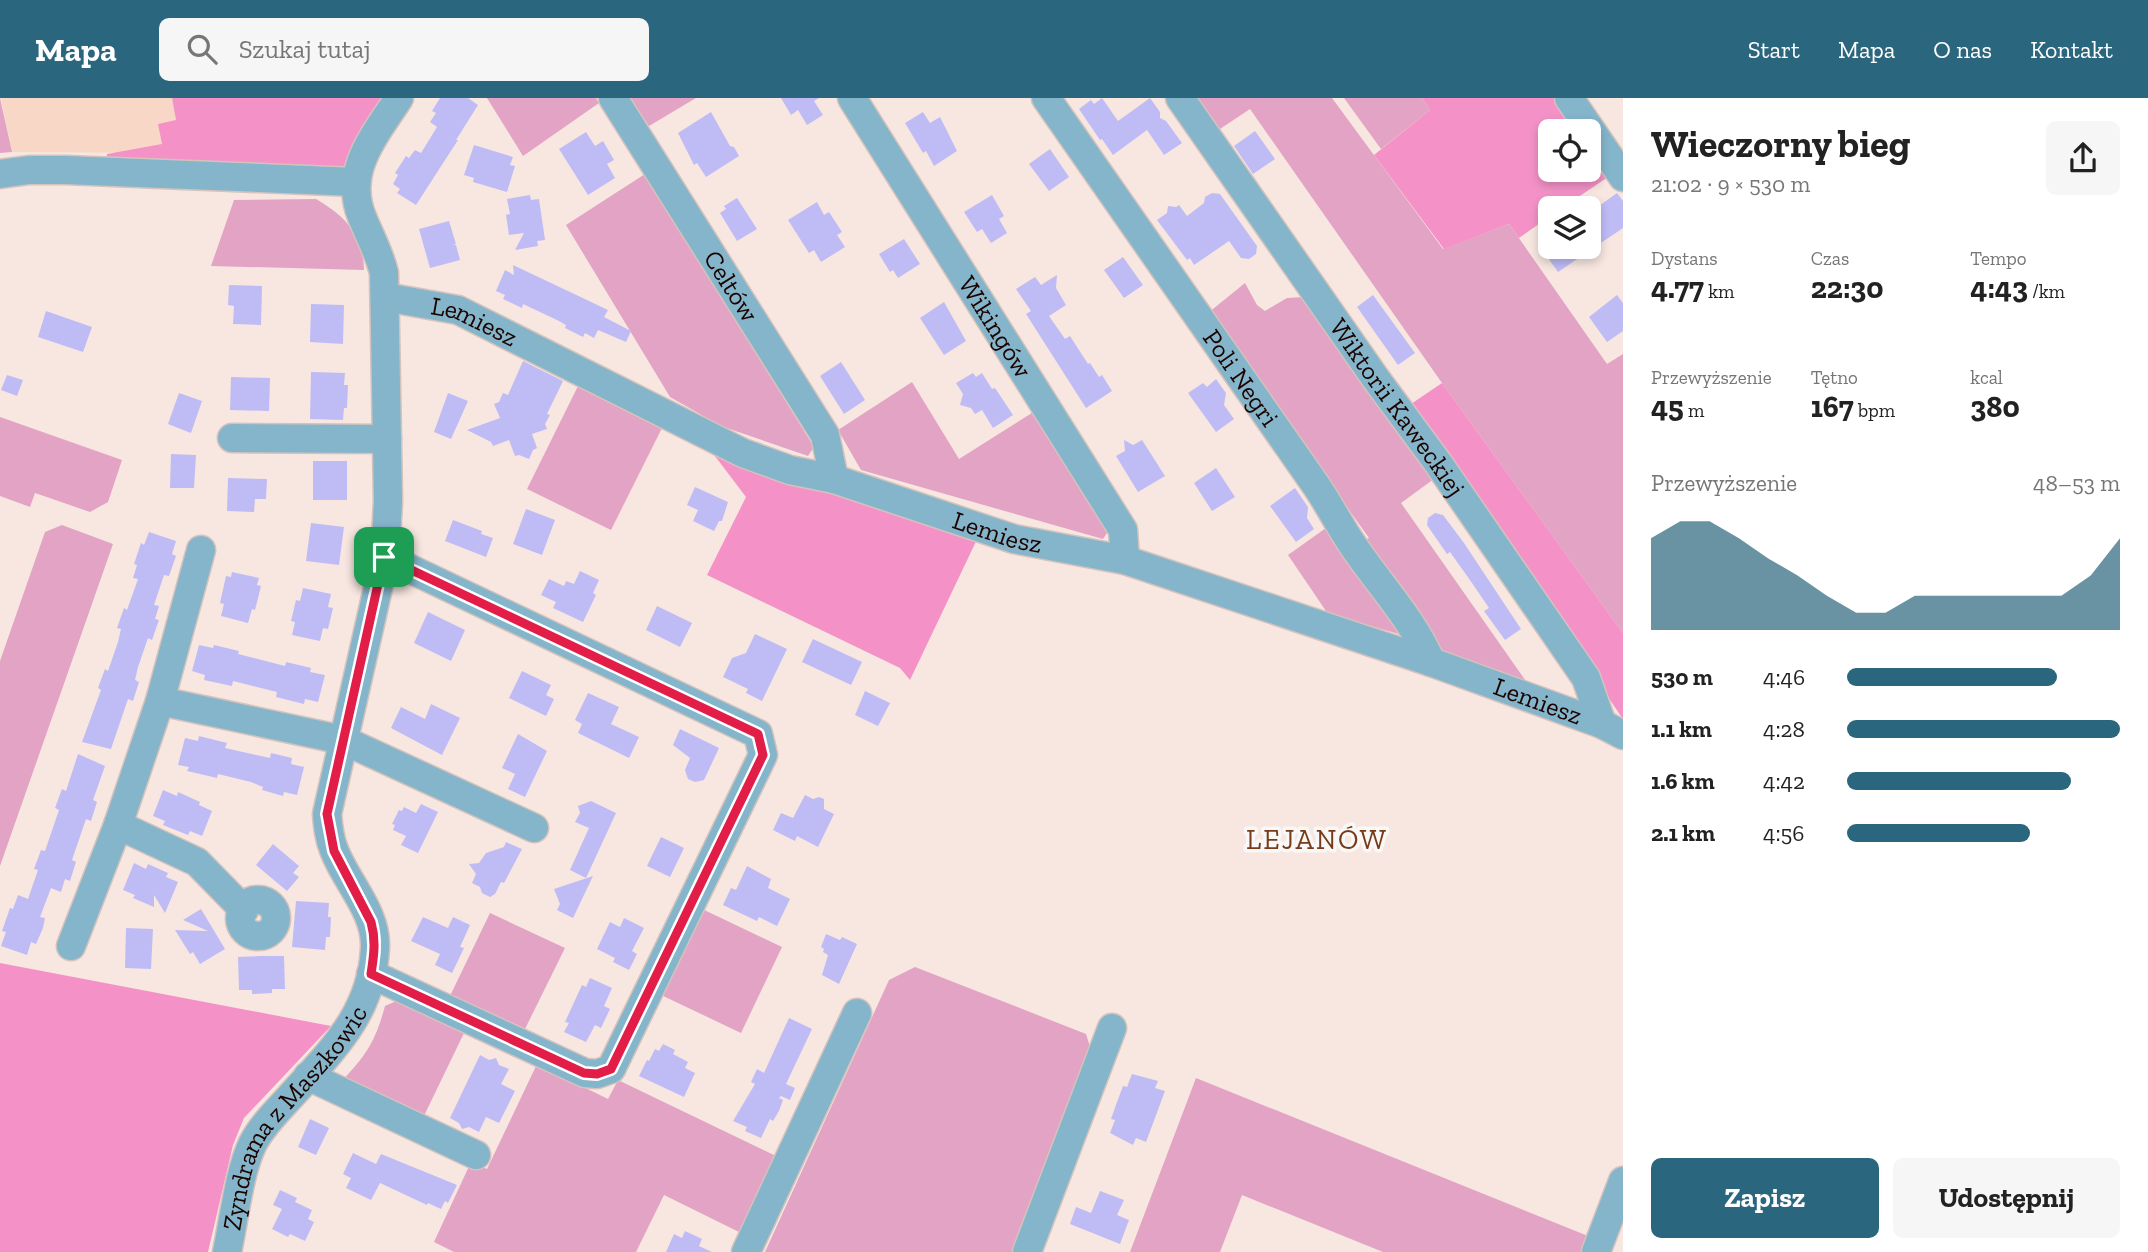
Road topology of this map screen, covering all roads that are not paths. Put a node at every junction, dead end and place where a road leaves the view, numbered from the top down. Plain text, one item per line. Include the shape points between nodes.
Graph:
1 (399, 98) edge
2 (613, 98) edge
3 (852, 98) edge
4 (1046, 98) edge
5 (1180, 98) edge
6 (1569, 98) edge
7 (0, 174) edge
8 (1623, 177) edge
9 (356, 183) junction
10 (385, 297) junction
11 (232, 438) dead end
12 (387, 439) junction
13 (834, 479) junction
14 (201, 551) dead end
15 (384, 557) junction
16 (1125, 561) junction
17 (1431, 662) junction
18 (160, 701) junction
19 (1612, 730) edge
20 (343, 740) junction
21 (118, 825) junction
22 (534, 828) dead end
23 (244, 910) dead end
24 (71, 946) dead end
25 (371, 974) junction
26 (857, 1013) dead end
27 (1112, 1028) dead end
28 (308, 1076) junction
29 (476, 1155) dead end
30 (1623, 1181) edge
31 (227, 1252) edge
32 (746, 1252) edge
33 (1027, 1252) edge
34 (1596, 1252) edge

1 - 9 street, Zyndrama z Maszkowic via 365,150
2 - 13 street, Celtów via 825,435
3 - 16 street, Wikingów via 1123,530
4 - 17 street, Poli Negri via 1322,494
5 - 19 street, Wiktorii Kaweckiej via 1586,678
6 - 8 street
7 - 9 street via 66,170
9 - 10 street, Zyndrama z Maszkowic via 359,208 379,252
10 - 12 street, Zyndrama z Maszkowic
10 - 13 street, Lemiesz via 458,310 743,453
11 - 12 street
12 - 15 street, Zyndrama z Maszkowic
13 - 16 street, Lemiesz via 1014,539
14 - 18 street
15 - 20 street, Zyndrama z Maszkowic
15 - 25 street via 758,734 763,755 611,1069 584,1073
16 - 17 street, Lemiesz
17 - 19 street, Lemiesz
18 - 20 street
18 - 21 street
20 - 22 street
20 - 25 street, Zyndrama z Maszkowic via 327,814 329,831 334,851 371,922 375,948
21 - 23 street via 197,862
21 - 24 street
25 - 28 street, Zyndrama z Maszkowic via 360,1012
26 - 32 street
27 - 33 street
28 - 29 street
28 - 31 street, Zyndrama z Maszkowic via 253,1144
30 - 34 street

